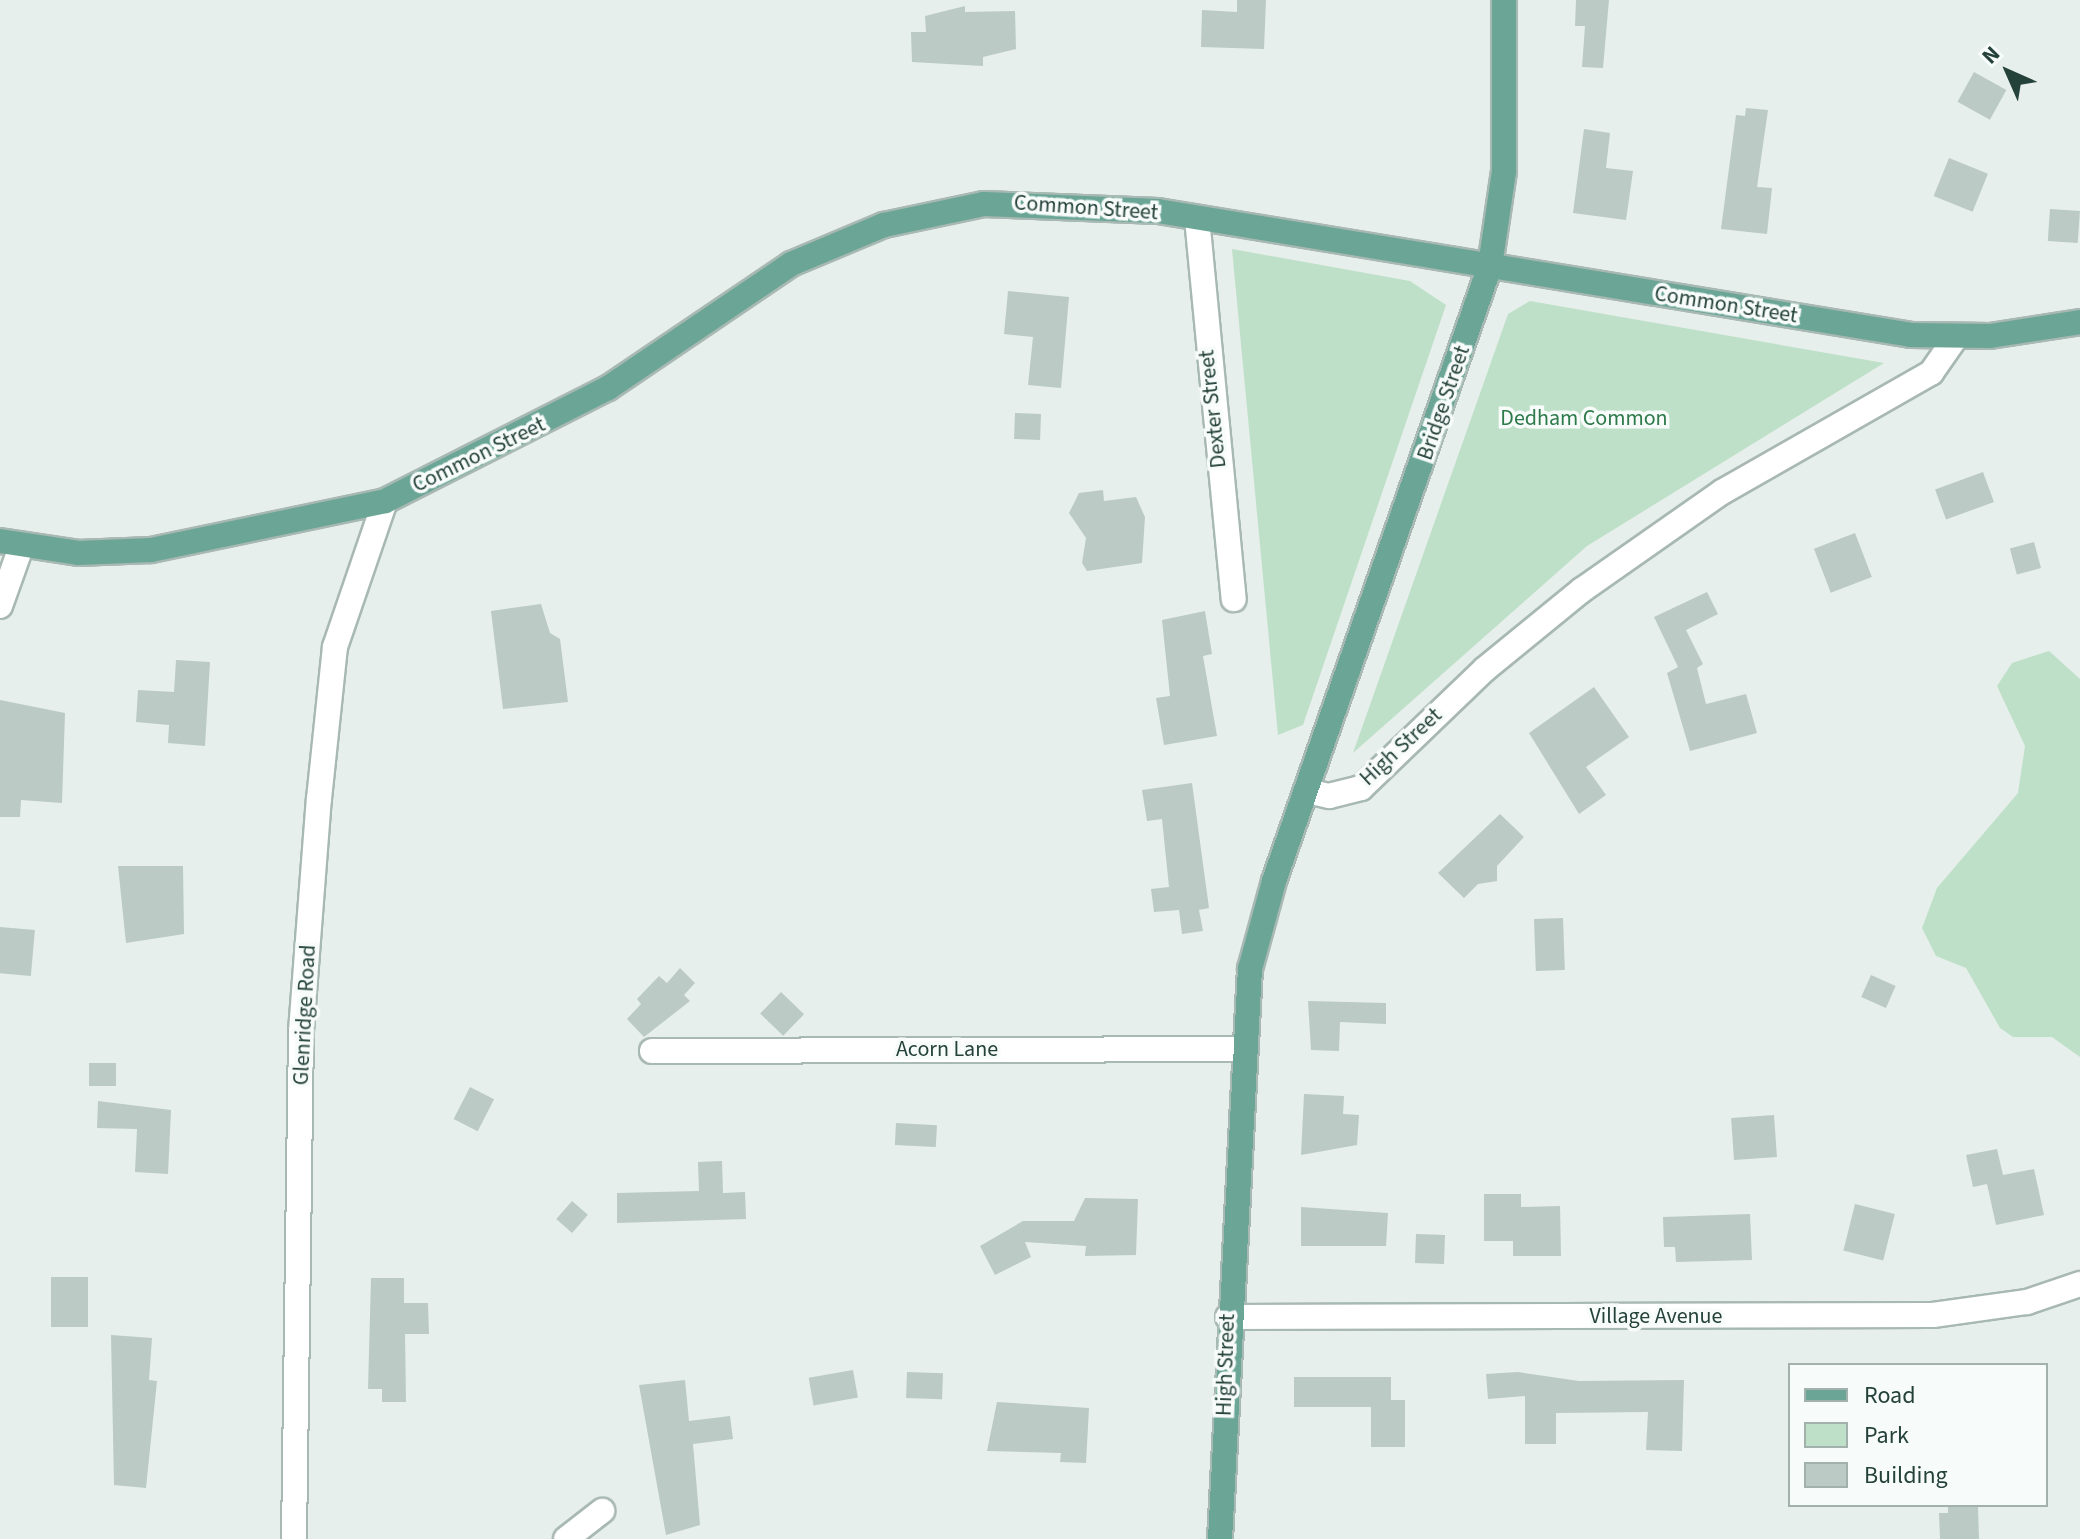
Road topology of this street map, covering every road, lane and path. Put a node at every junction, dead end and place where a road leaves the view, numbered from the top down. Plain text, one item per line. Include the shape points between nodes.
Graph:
1 (1504, 0) edge
2 (1197, 218) junction
3 (1490, 266) junction
4 (2080, 322) edge
5 (1956, 337) junction
6 (385, 501) junction
7 (10, 544) edge
8 (1234, 599) dead end
9 (0, 606) edge
10 (1307, 791) junction
11 (1242, 1049) junction
12 (652, 1051) dead end
13 (2080, 1284) edge
14 (1228, 1317) junction
15 (602, 1511) dead end
16 (294, 1539) edge
17 (566, 1539) edge
18 (1220, 1539) edge

1 - 3 main road, Bridge Street via 1504,171
2 - 3 main road, Common Street
2 - 6 main road, Common Street via 1009,201 861,233 758,283 608,388
2 - 8 street, Dexter Street
3 - 5 main road, Common Street
3 - 10 main road, Bridge Street
4 - 5 main road
5 - 10 street, High Street via 1931,373 1722,492 1582,590 1485,669 1361,788 1329,796
6 - 7 main road, Common Street via 151,550
6 - 16 street, Glenridge Road via 335,647 319,799 301,1031
7 - 9 street
10 - 11 main road, High Street via 1255,949
11 - 12 street, Acorn Lane
11 - 14 main road, High Street
13 - 14 street, Village Avenue via 2007,1306 1933,1315
14 - 18 main road, High Street
15 - 17 street

